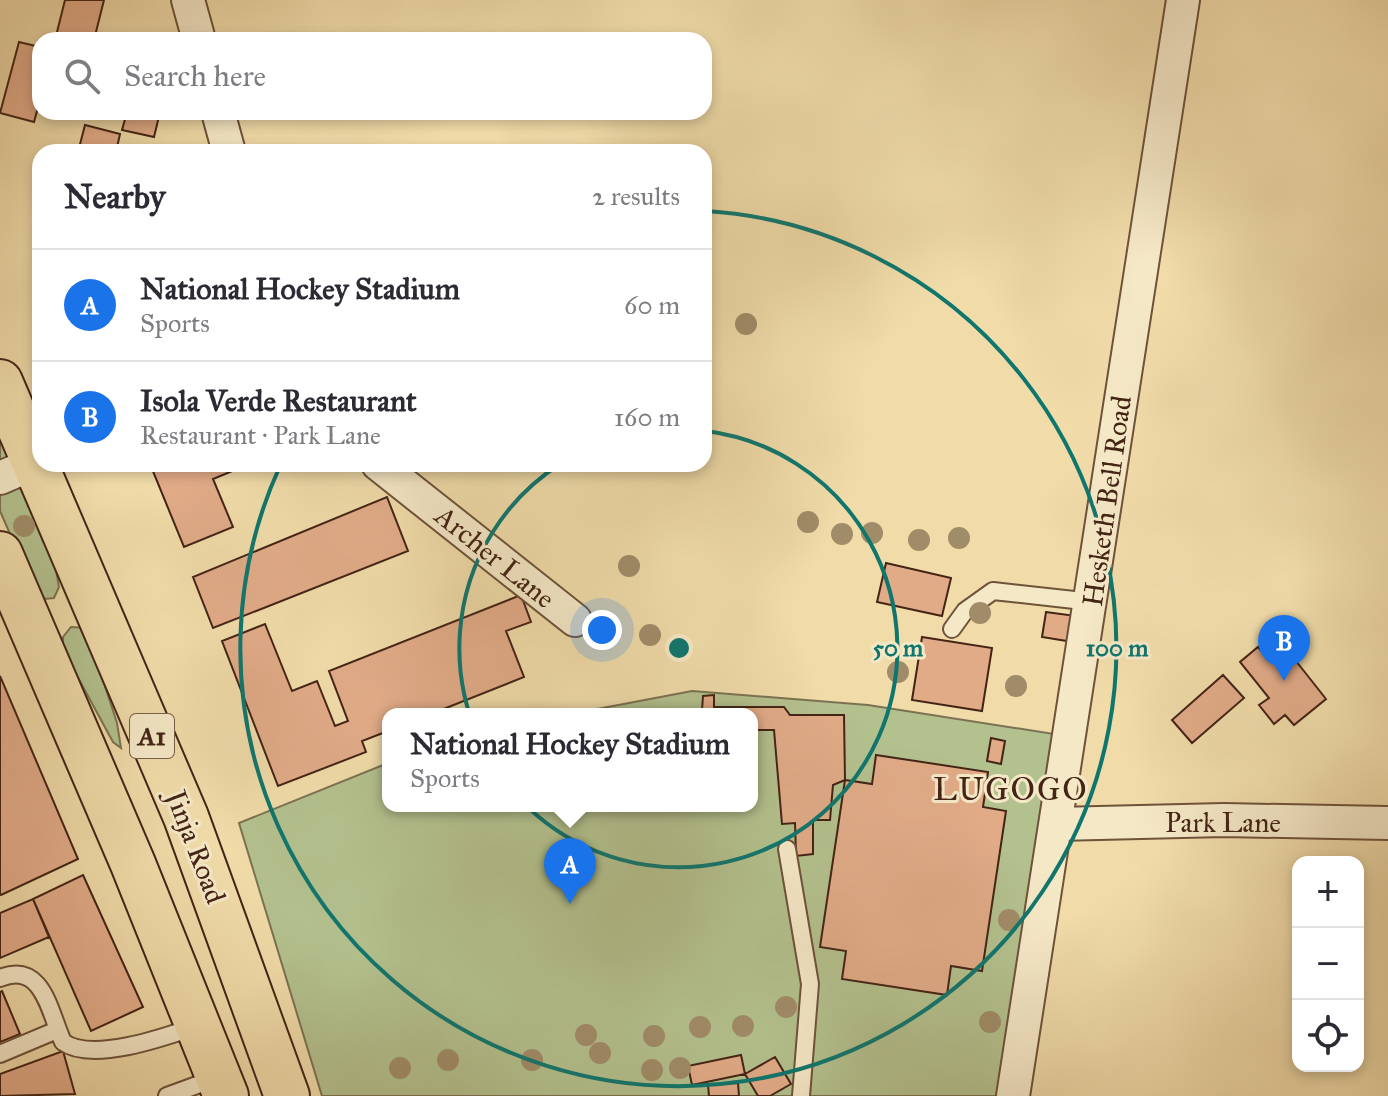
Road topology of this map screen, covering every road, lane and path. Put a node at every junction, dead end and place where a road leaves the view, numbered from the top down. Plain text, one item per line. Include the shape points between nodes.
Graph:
1 (188, 0) edge
2 (1183, 0) edge
3 (197, 32) edge
4 (220, 120) edge
5 (227, 144) edge
6 (0, 382) edge
7 (17, 470) edge
8 (388, 472) edge
9 (0, 554) edge
10 (93, 597) junction
11 (1092, 602) junction
12 (575, 620) dead end
13 (31, 624) junction
14 (952, 629) dead end
15 (1388, 823) edge
16 (1057, 824) junction
17 (787, 849) dead end
18 (0, 978) edge
19 (199, 1025) junction
20 (57, 1030) junction
21 (0, 1054) edge
22 (223, 1086) edge
23 (167, 1096) edge
24 (287, 1096) edge
25 (801, 1096) edge
26 (1013, 1096) edge

1 - 3 street
2 - 11 street, Hesketh Bell Road
4 - 5 street
6 - 7 highway, Jinja Road / A1
7 - 10 highway, Jinja Road / A1
8 - 12 street, Archer Lane
9 - 13 highway, A1
10 - 13 highway via 69,617
10 - 24 highway, Jinja Road / A1 via 186,817
11 - 14 lane via 993,591 965,611
11 - 16 street, Hesketh Bell Road
13 - 19 highway, A1
15 - 16 street, Park Lane
16 - 26 street, Hesketh Bell Road
17 - 25 lane via 810,984
18 - 20 lane via 15,972 38,984
19 - 20 lane via 155,1040 83,1052 63,1042
19 - 22 highway, A1
20 - 21 lane
22 - 23 lane

